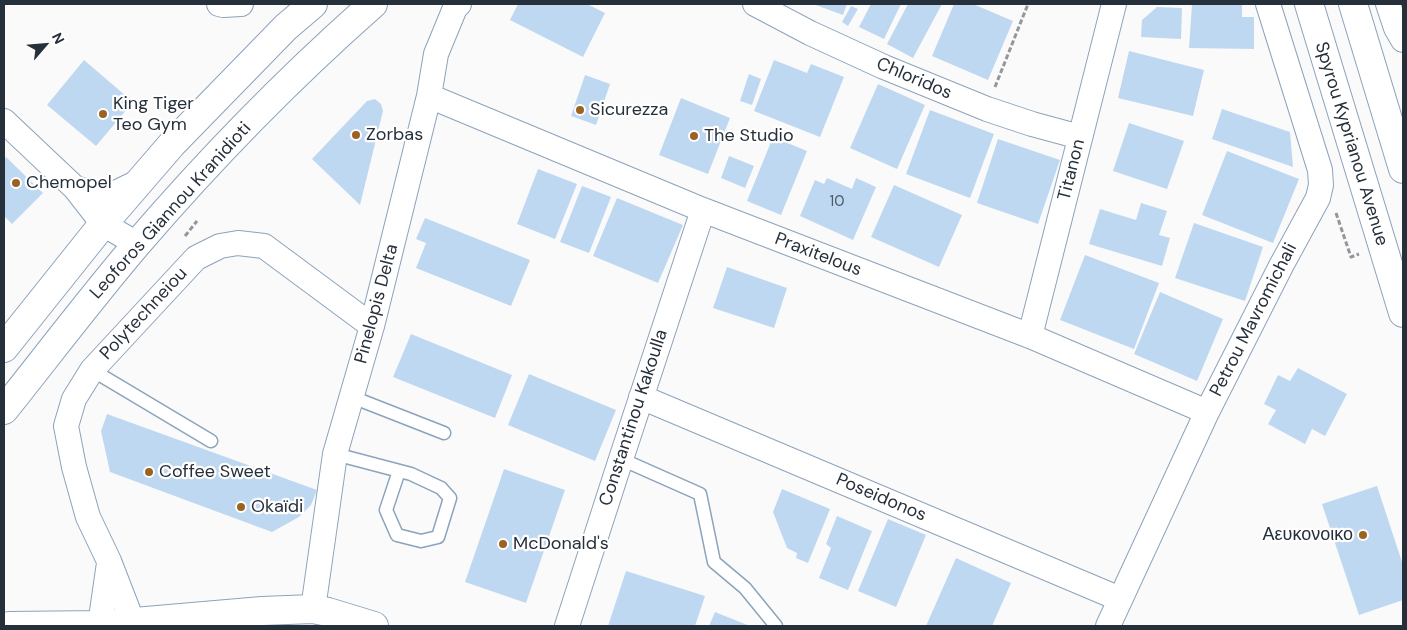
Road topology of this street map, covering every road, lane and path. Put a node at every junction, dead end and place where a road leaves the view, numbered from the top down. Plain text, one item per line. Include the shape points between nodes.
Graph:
1 (219, 4) edge
2 (241, 4) edge
3 (313, 4) edge
4 (373, 4) edge
5 (459, 4) edge
6 (755, 4) edge
7 (1028, 4) edge
8 (1114, 4) edge
9 (1268, 4) edge
10 (1309, 4) edge
11 (1353, 4) edge
12 (1388, 4) edge
13 (1403, 40) edge
14 (429, 96) junction
15 (987, 109) junction
16 (4, 121) edge
17 (1080, 138) junction
18 (1403, 169) edge
19 (138, 182) junction
20 (75, 188) junction
21 (703, 210) junction
22 (1310, 213) junction
23 (103, 224) junction
24 (137, 244) junction
25 (1359, 254) dead end
26 (1403, 313) edge
27 (372, 326) junction
28 (1030, 336) junction
29 (4, 348) edge
30 (92, 370) junction
31 (641, 396) junction
32 (352, 397) junction
33 (4, 410) edge
34 (1207, 412) junction
35 (444, 433) dead end
36 (211, 441) dead end
37 (335, 454) junction
38 (621, 459) junction
39 (399, 471) junction
40 (109, 561) junction
41 (1120, 599) junction
42 (318, 616) edge
43 (247, 620) edge
44 (133, 623) junction
45 (9, 626) edge
46 (100, 626) edge
47 (374, 626) edge
48 (567, 626) edge
49 (776, 626) edge
50 (1108, 626) edge

1 - 2 street
3 - 19 main road via 286,27
4 - 24 main road, Leoforos Giannou Kranidioti via 328,44 210,162
5 - 14 street, Pinelopis Delta via 436,54
6 - 15 street, Chloridos via 810,34
7 - 15 path
8 - 17 street, Titanon
9 - 22 street, Petrou Mavromichali via 1320,170 1318,198
10 - 26 main road, Spyrou Kyprianou Avenue
11 - 18 main road
12 - 13 street
14 - 21 street, Praxitelous
14 - 27 street, Pinelopis Delta
15 - 17 street, Chloridos
16 - 20 street
17 - 28 street, Titanon
19 - 20 street via 107,197
19 - 23 main road
20 - 23 street
21 - 28 street, Praxitelous
21 - 31 street, Constantinou Kakoulla
22 - 25 path via 1335,208 1351,257
22 - 34 street, Petrou Mavromichali
23 - 24 street
23 - 29 main road
24 - 33 main road, Leoforos Giannou Kranidioti
27 - 30 street, Polytechneiou via 264,246 238,243 220,246 196,258
27 - 32 street, Pinelopis Delta
28 - 34 street, Praxitelous
30 - 36 lane
30 - 40 street, Polytechneiou via 74,399 66,426 88,517
31 - 38 street, Constantinou Kakoulla
31 - 41 street, Poseidonos
32 - 35 lane
32 - 37 street, Pinelopis Delta
34 - 41 street, Petrou Mavromichali
37 - 39 lane
37 - 42 street, Pinelopis Delta
38 - 48 street, Constantinou Kakoulla
38 - 49 lane via 700,494 714,562 745,588
39 - 39 lane via 441,488 450,498 438,537 421,541 397,535 386,510
40 - 44 street, Polytechneiou
40 - 46 street
41 - 50 street, Petrou Mavromichali
42 - 43 main road via 262,610
42 - 47 main road
43 - 44 main road
44 - 46 main road
45 - 46 main road

